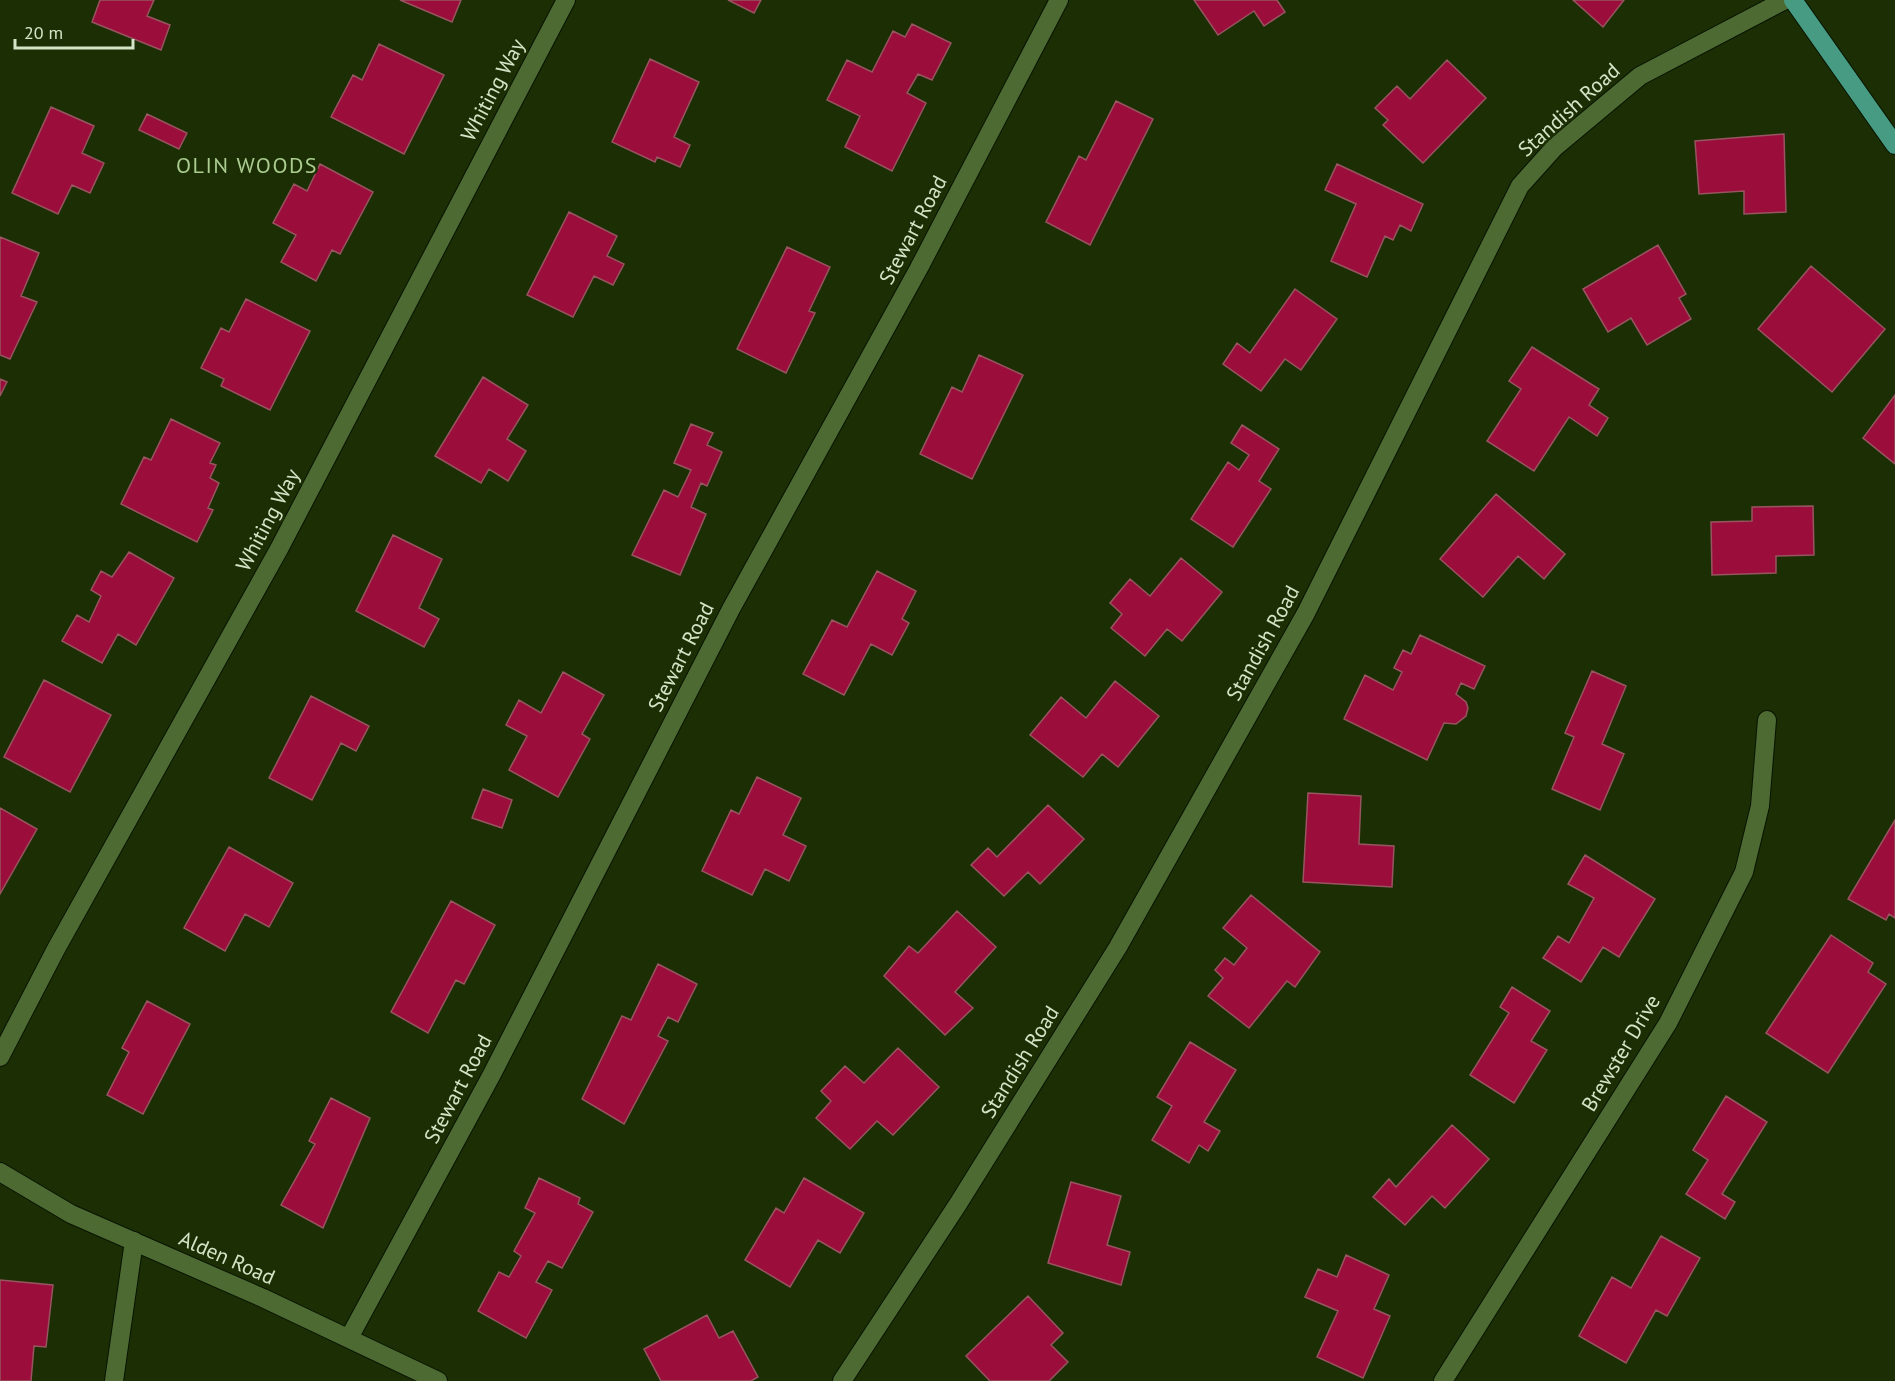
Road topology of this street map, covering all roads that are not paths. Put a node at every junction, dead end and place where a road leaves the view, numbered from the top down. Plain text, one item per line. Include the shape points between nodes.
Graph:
1 (566, 0) edge
2 (1059, 0) edge
3 (1785, 0) edge
4 (1793, 0) edge
5 (1895, 145) edge
6 (1767, 720) dead end
7 (0, 1057) edge
8 (0, 1172) edge
9 (134, 1242) junction
10 (349, 1338) junction
11 (114, 1381) edge
12 (438, 1381) edge
13 (842, 1381) edge
14 (1443, 1381) edge

1 - 7 street, Whiting Way via 279,549
2 - 10 street, Stewart Road via 919,268 731,609 491,1076
3 - 13 street, Standish Road via 1640,76 1555,147 1520,186 1306,613 1118,947
4 - 5 main road
6 - 14 street, Brewster Drive via 1760,806 1744,872 1668,1023
8 - 9 street, Alden Road via 71,1214
9 - 10 street, Alden Road
9 - 11 street
10 - 12 street, Alden Road

